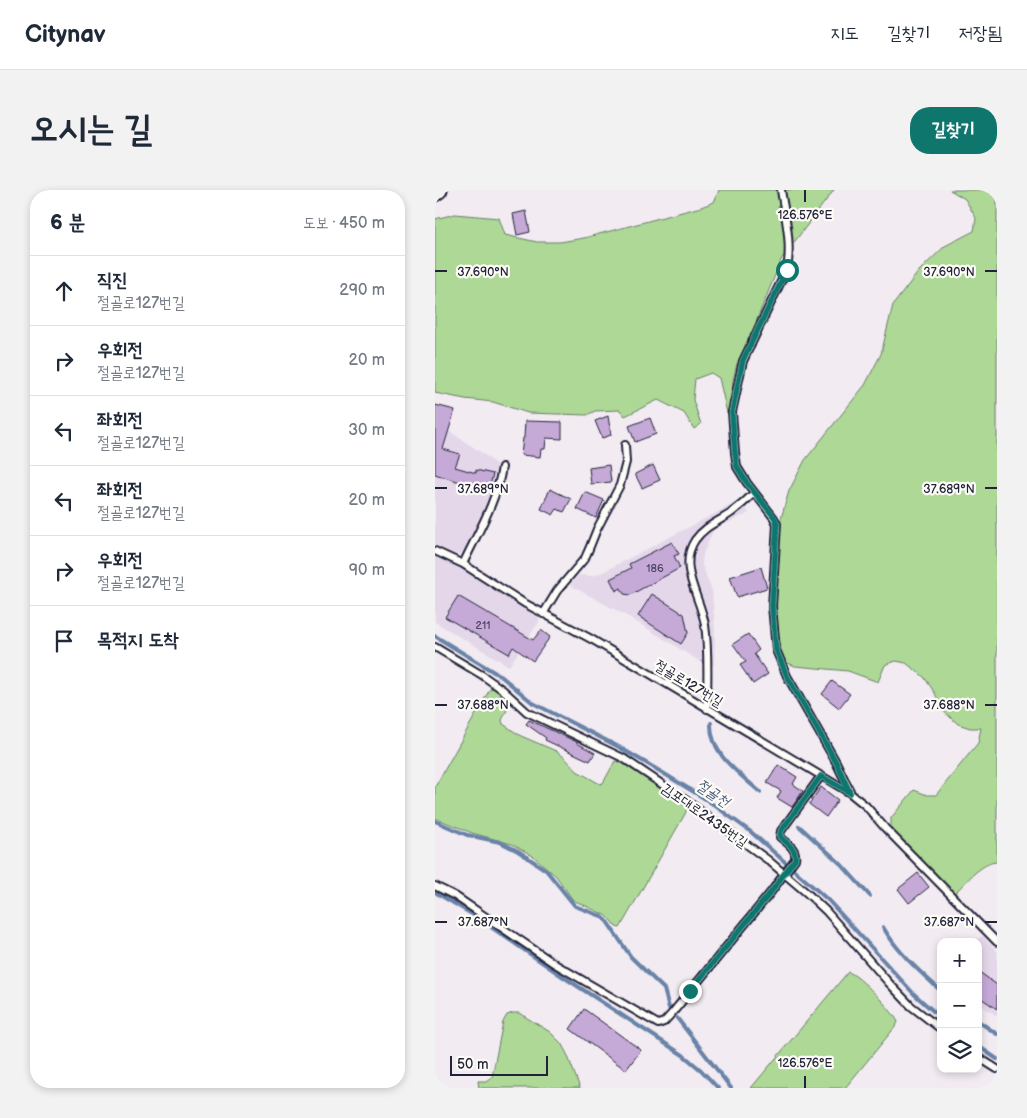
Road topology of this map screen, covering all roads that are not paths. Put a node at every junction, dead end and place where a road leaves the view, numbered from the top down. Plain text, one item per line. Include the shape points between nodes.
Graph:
1 (439, 190) edge
2 (781, 190) edge
3 (435, 194) edge
4 (625, 445) dead end
5 (502, 467) dead end
6 (755, 493) junction
7 (435, 551) edge
8 (463, 564) junction
9 (543, 614) junction
10 (435, 647) edge
11 (707, 708) junction
12 (821, 776) junction
13 (850, 793) junction
14 (784, 872) junction
15 (435, 886) edge
16 (997, 942) edge
17 (940, 1028) edge
18 (982, 1060) edge
19 (997, 1069) edge

1 - 3 street
2 - 6 lane, 절골로127번길 via 790,256 787,270 743,360 732,412 737,467
4 - 9 lane via 626,462 620,485 585,558 557,591
5 - 8 lane via 493,501
6 - 11 lane via 730,514 707,526 694,541 688,560 691,581 705,623
6 - 13 lane, 절골로127번길 via 777,524 772,606 776,650
7 - 8 lane, 절골로127번길
8 - 9 lane, 절골로127번길
9 - 11 lane, 절골로127번길
10 - 14 lane, 김포대로2435번길 via 482,675 527,712 623,758
11 - 12 lane, 절골로127번길
12 - 13 lane, 절골로127번길
12 - 14 lane via 781,831 780,837 795,853 795,859
13 - 16 lane, 절골로127번길
14 - 15 lane via 664,1022 658,1024 555,964 455,896
14 - 17 lane, 김포대로2435번길 via 826,911 911,1006
18 - 19 lane

